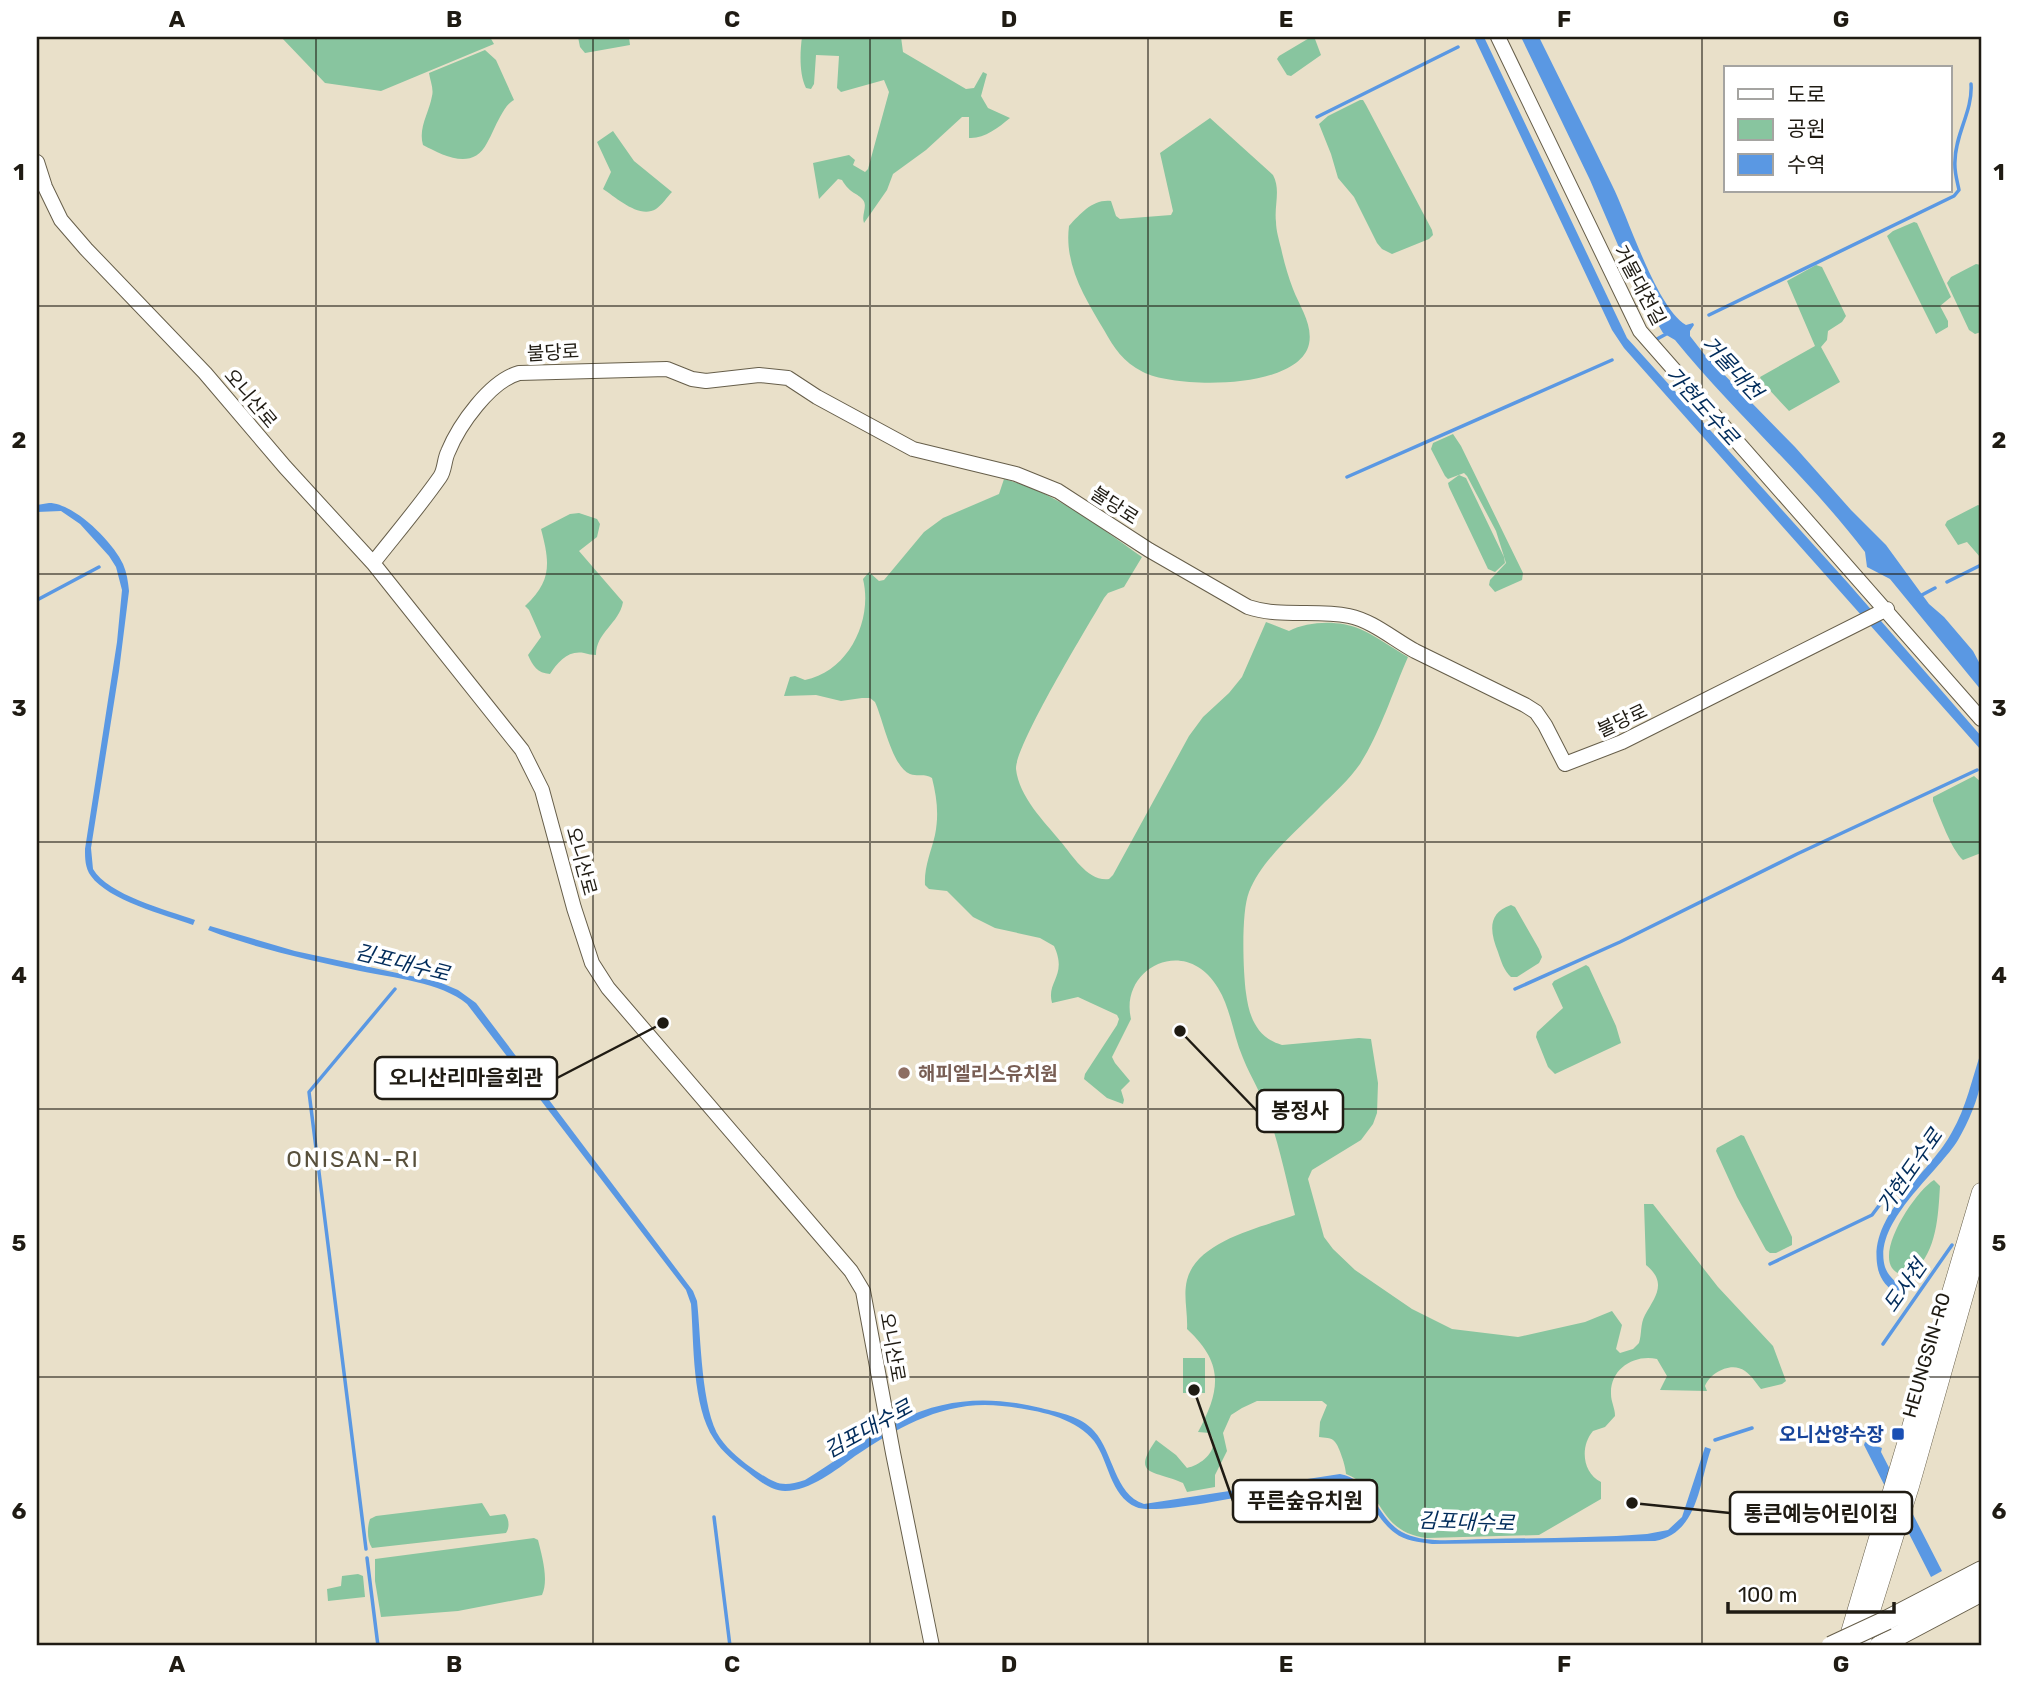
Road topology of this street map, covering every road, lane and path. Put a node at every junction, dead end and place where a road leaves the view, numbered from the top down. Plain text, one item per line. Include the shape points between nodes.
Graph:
1 (1498, 37) edge
2 (37, 162) edge
3 (373, 563) junction
4 (1887, 610) junction
5 (1981, 719) edge
6 (1981, 1192) edge
7 (1981, 1236) edge
8 (1981, 1572) edge
9 (1981, 1592) edge
10 (932, 1646) edge
11 (1831, 1646) edge
12 (1846, 1646) edge
13 (1860, 1646) edge
14 (1879, 1646) edge

1 - 4 street, 거물대천길 via 1640,331
2 - 3 street, 오니산로 via 61,220 205,373
3 - 4 street, 불당로 via 442,474 447,453 479,403 509,376 667,369 706,382 759,375 788,378 913,449 1016,474 1049,487 1248,607 1365,621 1536,712 1565,764 1622,742
3 - 10 street, 오니산로 via 533,768 583,938 608,988 851,1271 863,1291
4 - 5 street
6 - 12 main road, HEUNGSIN-RO
7 - 13 main road, HEUNGSIN-RO
8 - 11 highway, bridge
9 - 14 highway

